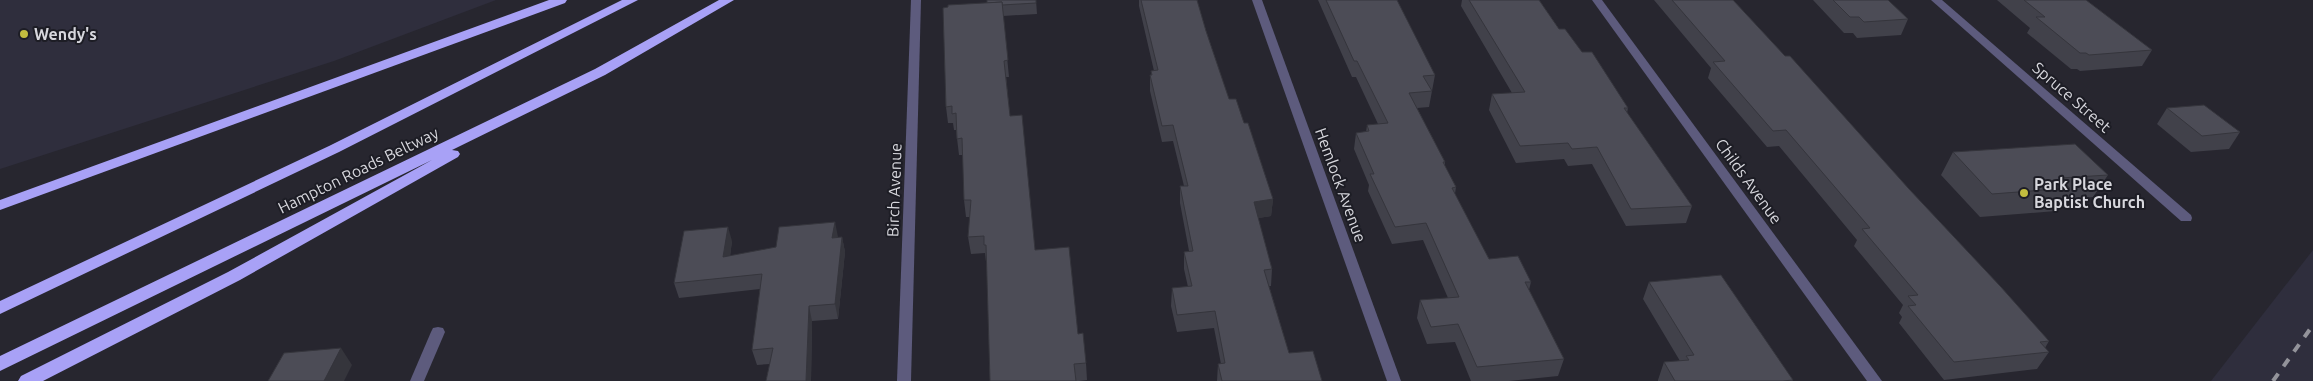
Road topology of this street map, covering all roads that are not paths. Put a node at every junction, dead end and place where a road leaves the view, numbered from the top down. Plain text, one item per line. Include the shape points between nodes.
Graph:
1 (561, 0) edge
2 (632, 0) edge
3 (728, 0) edge
4 (916, 0) edge
5 (1257, 0) edge
6 (1597, 0) edge
7 (1936, 0) edge
8 (600, 72) junction
9 (0, 205) edge
10 (2186, 218) dead end
11 (0, 308) edge
12 (438, 332) dead end
13 (0, 364) edge
14 (27, 381) edge
15 (417, 381) edge
16 (904, 381) edge
17 (1394, 381) edge
18 (1875, 381) edge

1 - 9 highway
2 - 11 highway, Hampton Roads Beltway via 334,149
3 - 8 highway, Hampton Roads Beltway
4 - 16 street, Birch Avenue
5 - 17 street, Hemlock Avenue
6 - 18 street, Childs Avenue
7 - 10 street, Spruce Street
8 - 13 highway, Hampton Roads Beltway
8 - 14 highway via 234,276
12 - 15 street

